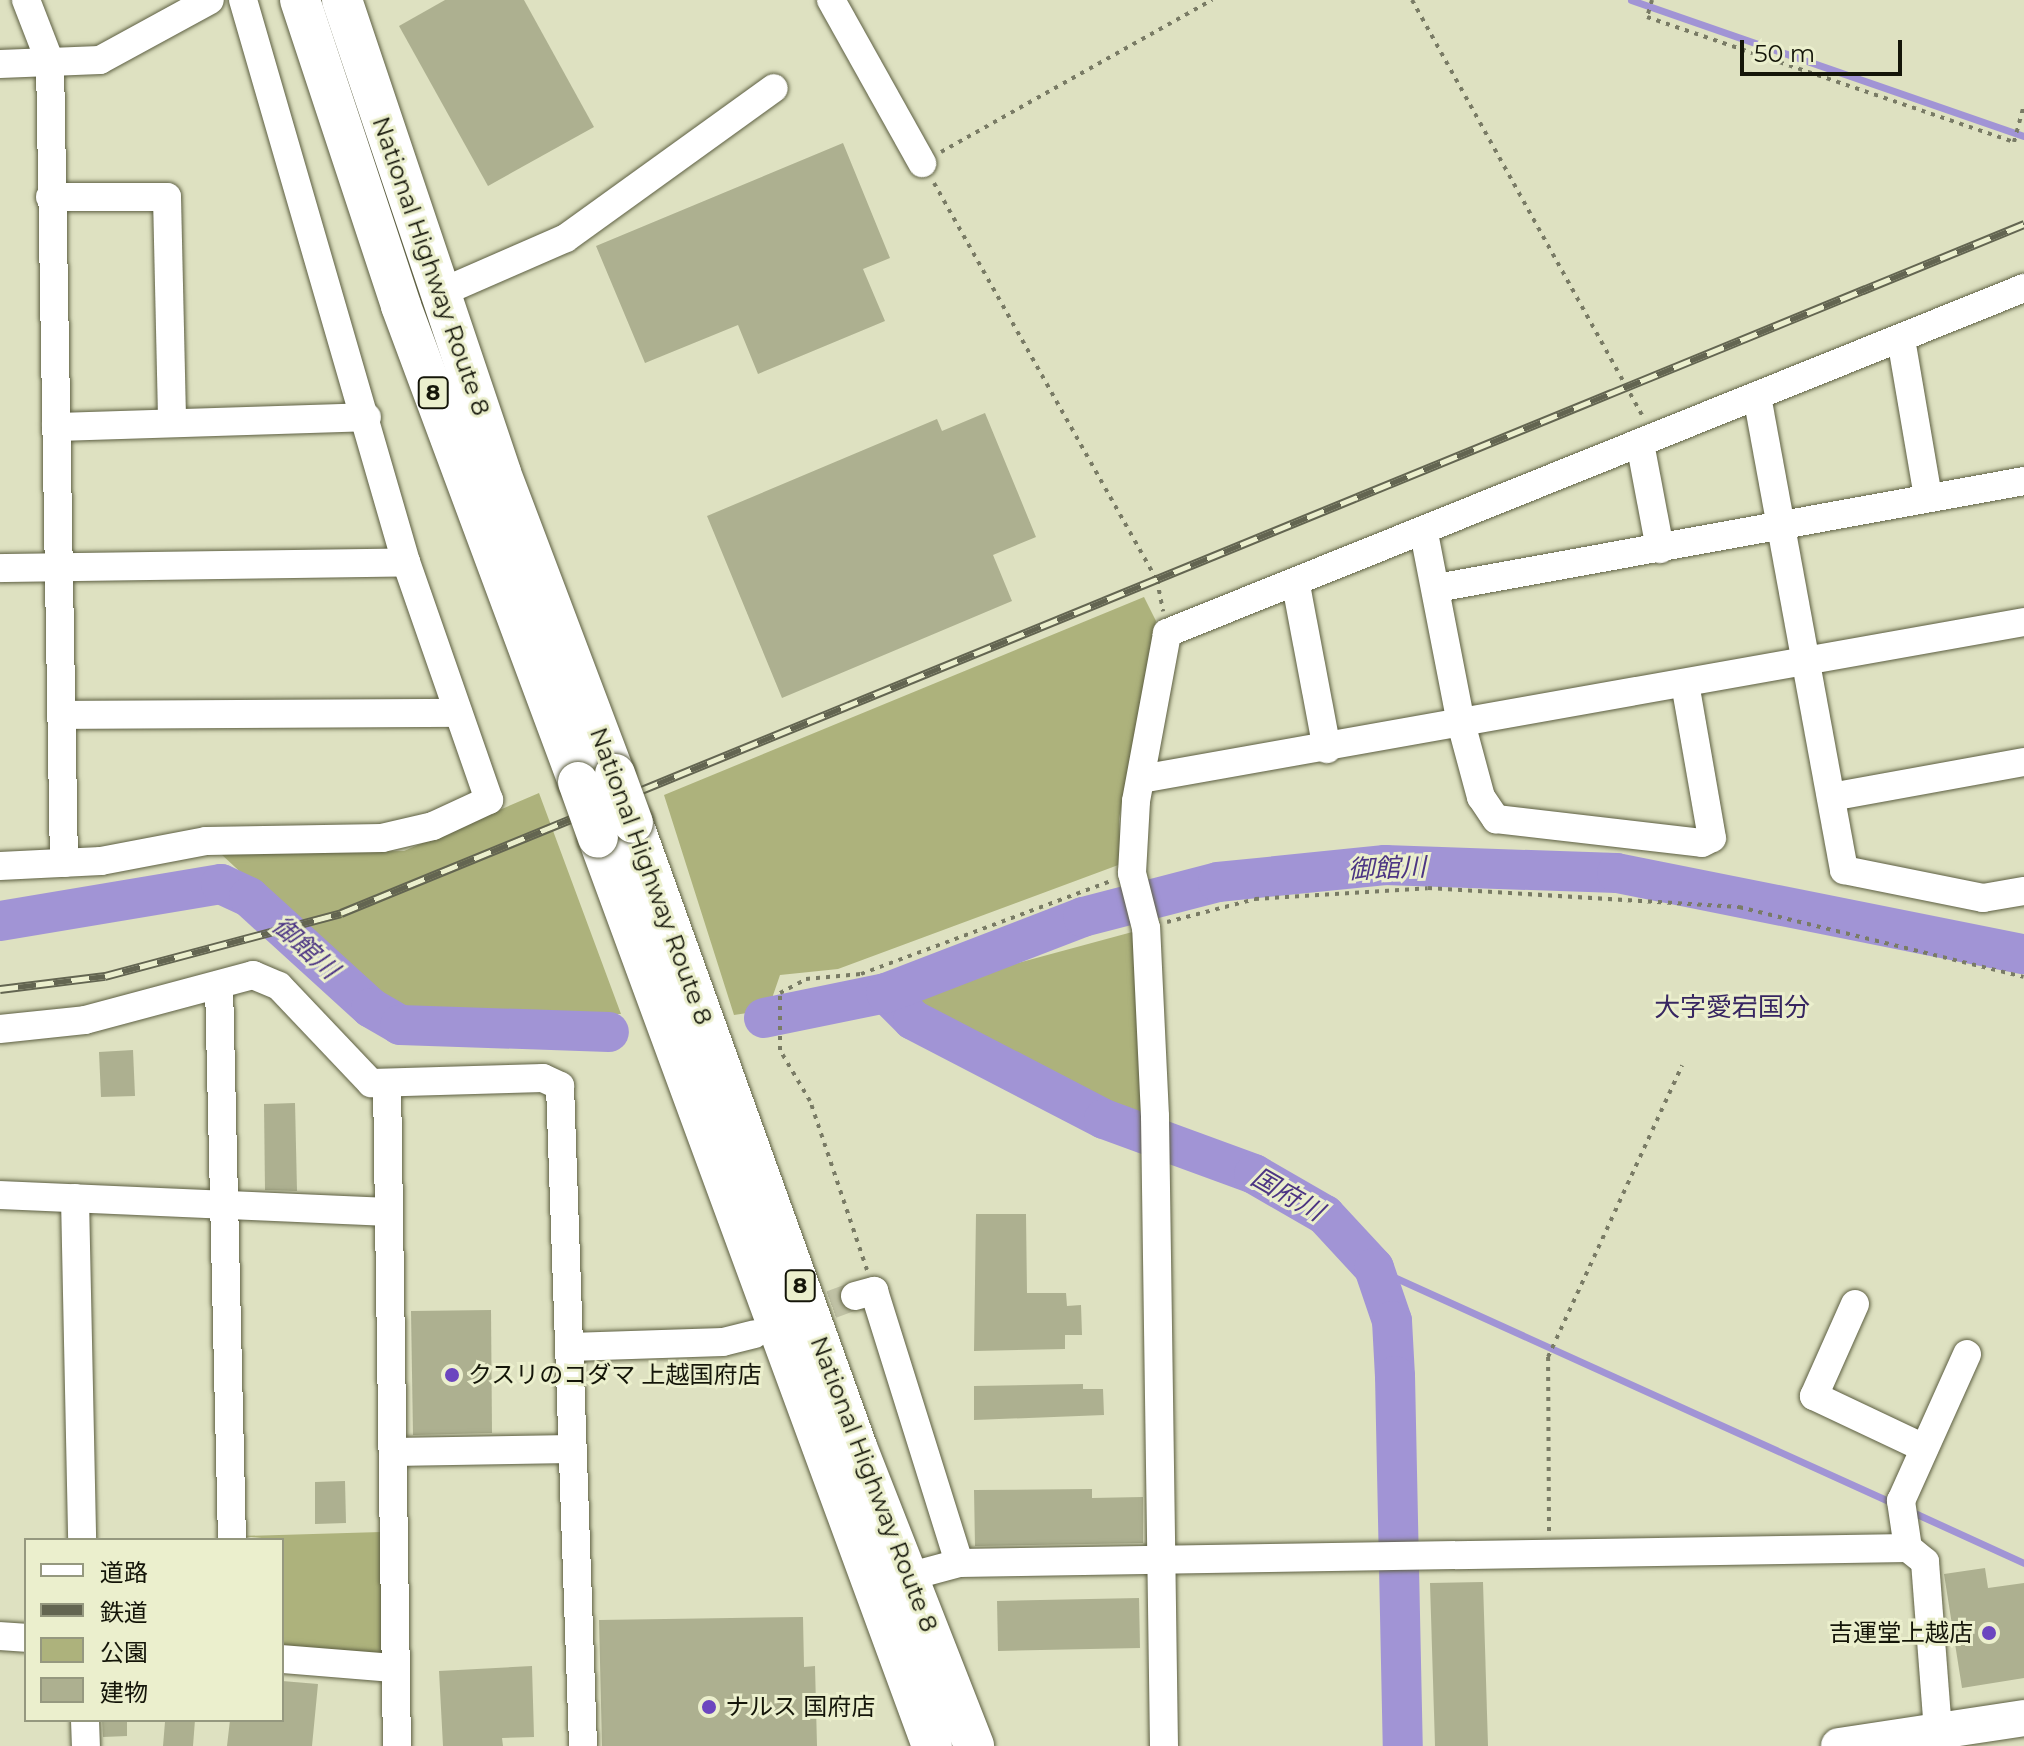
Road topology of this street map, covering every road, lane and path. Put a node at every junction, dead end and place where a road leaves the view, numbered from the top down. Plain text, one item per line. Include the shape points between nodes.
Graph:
1 (26, 0) edge
2 (210, 0) edge
3 (243, 0) edge
4 (300, 0) edge
5 (342, 0) edge
6 (831, 0) edge
7 (1212, 0) edge
8 (1412, 0) edge
9 (1652, 0) edge
10 (50, 62) junction
11 (0, 64) edge
12 (774, 88) dead end
13 (2024, 105) edge
14 (922, 163) junction
15 (50, 197) junction
16 (2024, 288) edge
17 (440, 293) junction
18 (1901, 339) junction
19 (1757, 396) junction
20 (367, 417) junction
21 (172, 422) junction
22 (56, 427) junction
23 (1646, 440) junction
24 (2024, 481) edge
25 (1928, 497) junction
26 (1782, 526) junction
27 (1424, 533) junction
28 (1660, 549) junction
29 (406, 562) junction
30 (59, 566) junction
31 (0, 568) edge
32 (1296, 585) junction
33 (1437, 588) junction
34 (2024, 622) edge
35 (1167, 633) junction
36 (1806, 663) junction
37 (1685, 684) junction
38 (458, 713) junction
39 (62, 715) junction
40 (1461, 723) junction
41 (1327, 749) junction
42 (2024, 762) edge
43 (597, 778) junction
44 (1141, 779) junction
45 (1831, 797) junction
46 (616, 830) junction
47 (64, 863) junction
48 (0, 866) edge
49 (1132, 873) junction
50 (2024, 891) edge
51 (1146, 928) junction
52 (2024, 977) edge
53 (219, 985) junction
54 (0, 1029) edge
55 (1682, 1065) dead end
56 (387, 1083) junction
57 (0, 1195) edge
58 (75, 1198) junction
59 (227, 1205) junction
60 (387, 1212) junction
61 (865, 1293) joint
62 (1855, 1304) dead end
63 (754, 1334) dead end
64 (570, 1347) junction
65 (1967, 1354) dead end
66 (1924, 1448) junction
67 (572, 1449) junction
68 (393, 1452) junction
69 (82, 1538) edge
70 (232, 1538) edge
71 (1908, 1548) junction
72 (1549, 1553) junction
73 (959, 1563) junction
74 (1163, 1564) junction
75 (911, 1576) junction
76 (0, 1636) edge
77 (24, 1638) edge
78 (284, 1659) edge
79 (395, 1668) junction
80 (2024, 1718) edge
81 (85, 1722) edge
82 (1939, 1739) edge
83 (86, 1746) edge
84 (397, 1746) edge
85 (583, 1746) edge
86 (932, 1746) edge
87 (974, 1746) edge
88 (1164, 1746) edge
89 (1839, 1746) edge

1 - 10 street
2 - 10 street via 100,60
3 - 20 street
4 - 43 highway, National Highway Route 8 / 8 via 401,306
5 - 17 highway, National Highway Route 8 / 8
6 - 14 street
7 - 14 path
8 - 23 path
9 - 13 path via 1647,17 2014,142
10 - 11 street
10 - 15 street
12 - 17 street via 566,238
14 - 35 path via 1157,580
15 - 21 street via 167,197
15 - 22 street
16 - 18 street
17 - 43 highway, National Highway Route 8 / 8
18 - 19 street
18 - 25 street
19 - 23 street
19 - 26 street
20 - 21 street
20 - 29 street
21 - 22 street
22 - 30 street
23 - 27 street
23 - 28 street
24 - 25 street
25 - 26 street
26 - 28 street
26 - 36 street
27 - 32 street
27 - 33 street
28 - 33 street
29 - 30 street
29 - 38 street
30 - 31 street
30 - 39 street
32 - 35 street
32 - 41 street
33 - 40 street
34 - 36 street
35 - 44 street
36 - 37 street
36 - 45 street
37 - 40 street
37 - 40 street via 1712,838 1702,843 1496,819 1481,797
38 - 39 street
38 - 47 street via 489,800 433,826 382,838 206,841
39 - 47 street
40 - 41 street
41 - 44 street
42 - 45 street
43 - 46 highway, National Highway Route 8 / 8, bridge
44 - 49 street
45 - 50 street via 1844,870 1983,898
46 - 75 highway, National Highway Route 8 / 8
46 - 86 highway, National Highway Route 8 / 8
47 - 48 street
49 - 51 street
49 - 61 path via 861,974 790,985 777,1002 780,1050 810,1101
51 - 52 path via 1255,899 1428,888 1739,907
51 - 74 street
53 - 54 street via 85,1020
53 - 56 street via 266,977 371,1083
53 - 59 street
55 - 72 path via 1548,1357
56 - 60 street
56 - 64 street via 543,1078 560,1086
57 - 58 street
58 - 59 street
58 - 69 street
59 - 60 street
59 - 70 street
60 - 68 street
61 - 73 street
62 - 66 street via 1814,1396
63 - 64 street via 723,1342
64 - 67 street
65 - 66 street
66 - 71 street via 1901,1501
67 - 68 street
67 - 85 street
68 - 79 street
71 - 72 street
71 - 82 street via 1925,1562
72 - 74 street
73 - 74 street
73 - 75 street
74 - 88 street
75 - 87 highway, National Highway Route 8 / 8
76 - 77 street
78 - 79 street
79 - 84 street
80 - 82 main road
81 - 83 street
82 - 89 main road

